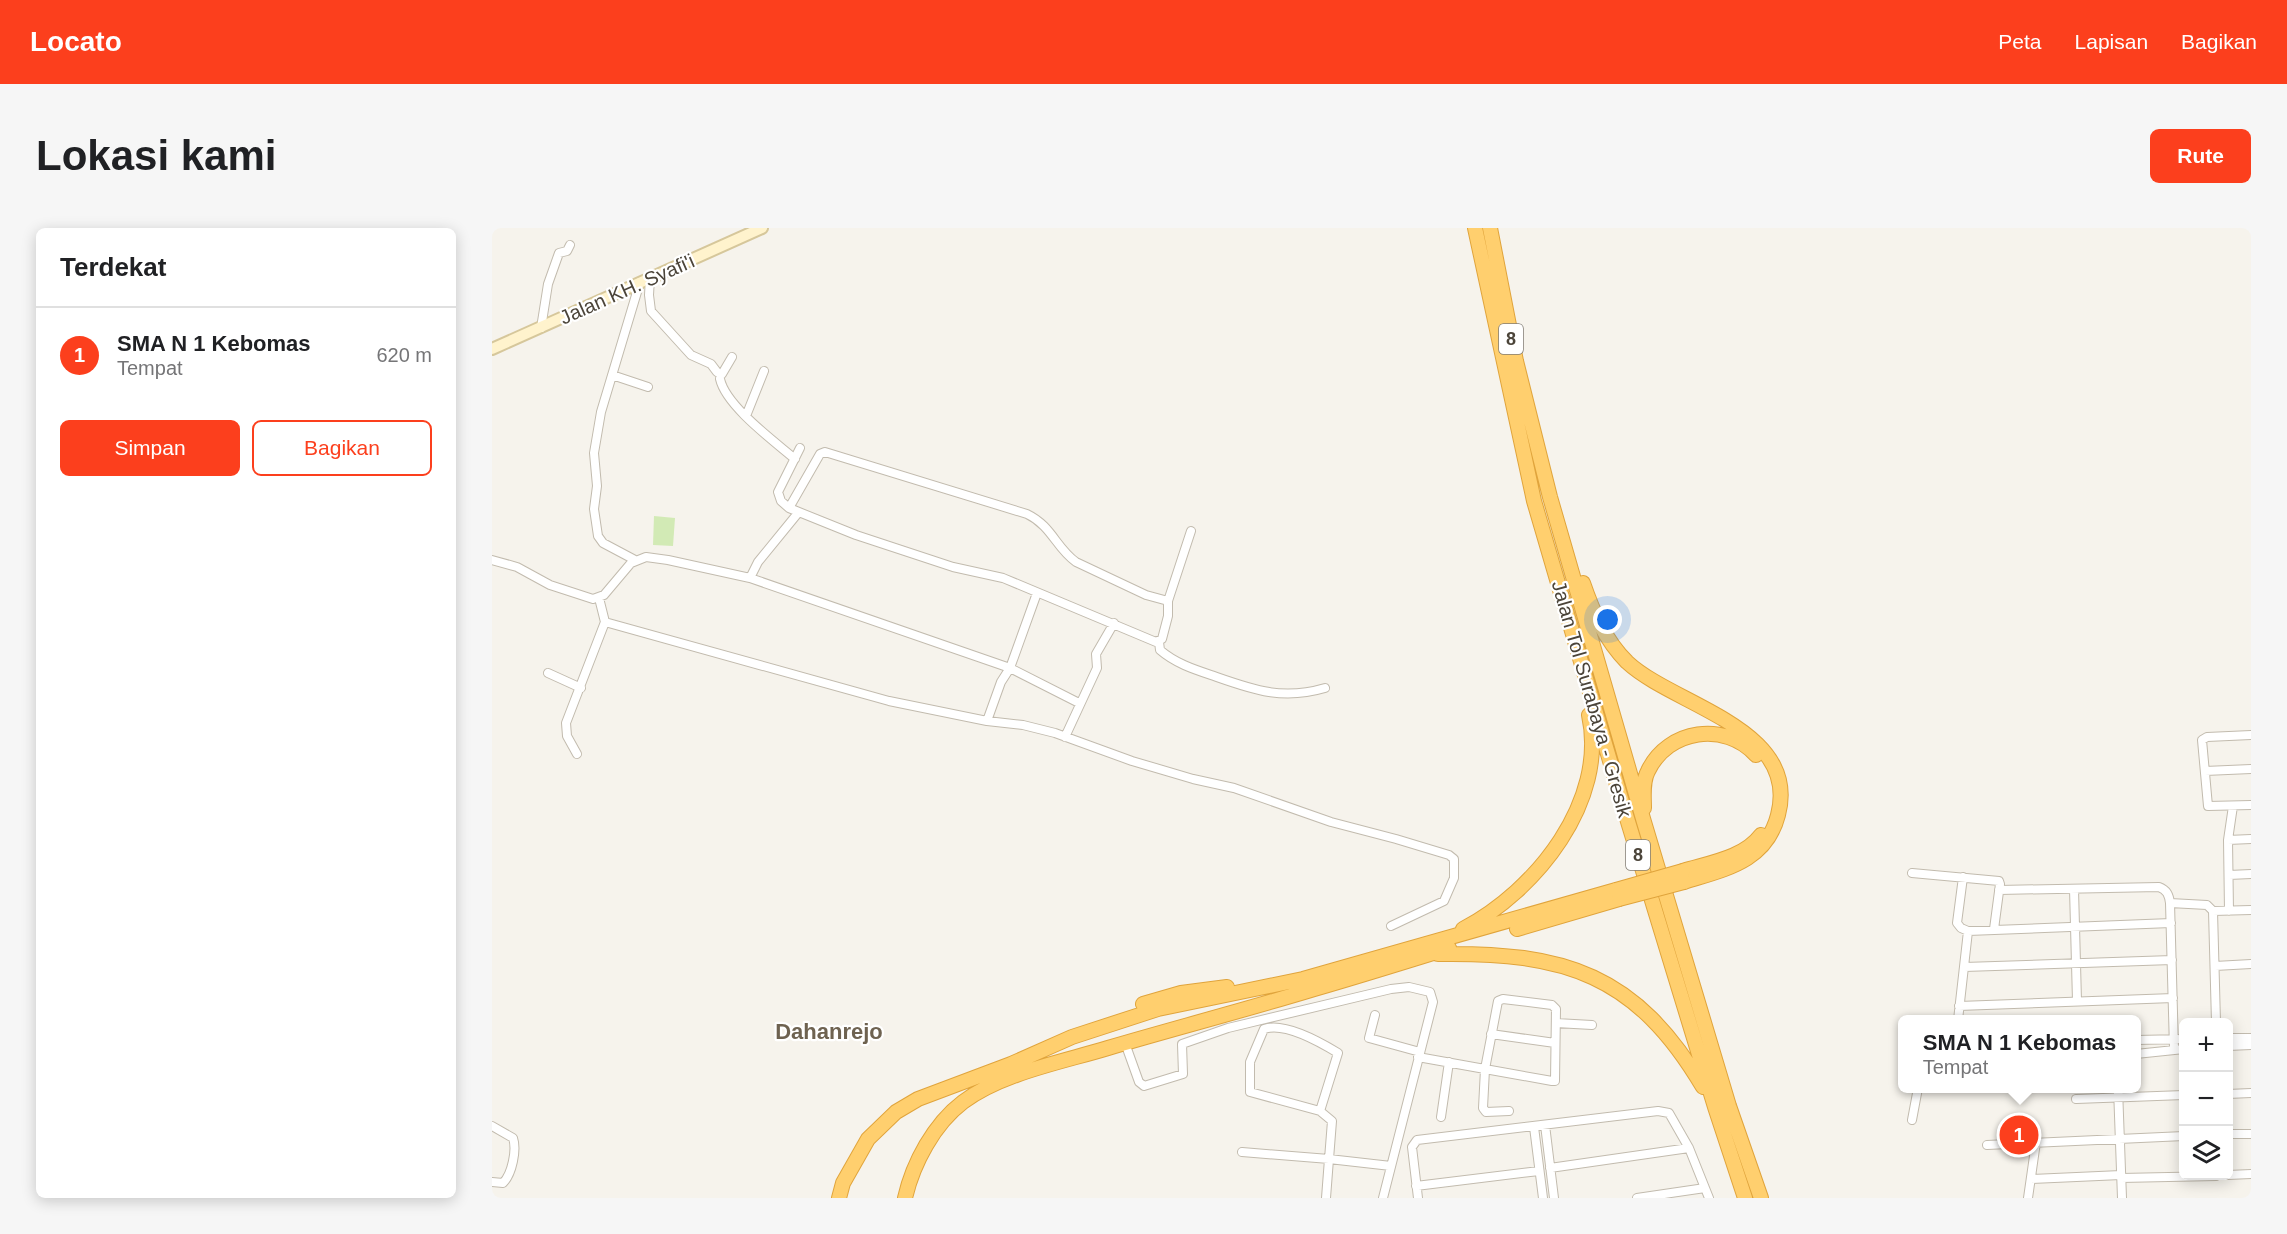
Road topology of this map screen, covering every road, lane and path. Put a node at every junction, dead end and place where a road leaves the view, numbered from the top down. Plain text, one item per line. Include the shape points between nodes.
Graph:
1 (762, 228) edge
2 (1475, 228) edge
3 (1490, 228) edge
4 (570, 245) dead end
5 (645, 280) junction
6 (541, 328) junction
7 (492, 349) edge
8 (732, 357) dead end
9 (764, 371) dead end
10 (612, 375) junction
11 (720, 375) junction
12 (648, 387) dead end
13 (746, 416) junction
14 (801, 448) dead end
15 (795, 459) junction
16 (1550, 497) junction
17 (789, 508) junction
18 (798, 513) junction
19 (1191, 531) dead end
20 (492, 560) edge
21 (635, 560) junction
22 (750, 578) junction
23 (1037, 593) junction
24 (600, 598) junction
25 (1168, 602) junction
26 (1563, 602) junction
27 (604, 622) junction
28 (1114, 623) junction
29 (1159, 642) junction
30 (1010, 668) junction
31 (548, 674) dead end
32 (581, 688) junction
33 (1325, 688) dead end
34 (1079, 703) junction
35 (987, 722) junction
36 (2251, 735) edge
37 (1065, 737) junction
38 (577, 754) dead end
39 (2251, 769) edge
40 (2205, 771) junction
41 (2251, 805) edge
42 (2233, 806) junction
43 (1644, 822) junction
44 (2251, 839) edge
45 (2228, 840) junction
46 (1912, 873) dead end
47 (2251, 874) edge
48 (2229, 875) junction
49 (1684, 876) junction
50 (1963, 877) junction
51 (2074, 889) junction
52 (1999, 890) junction
53 (1618, 895) junction
54 (2170, 903) junction
55 (2251, 910) edge
56 (2213, 911) junction
57 (2229, 911) junction
58 (2170, 923) junction
59 (1392, 926) dead end
60 (2075, 926) junction
61 (1994, 929) junction
62 (1968, 931) junction
63 (1438, 942) junction
64 (1428, 954) junction
65 (2172, 960) junction
66 (2076, 963) junction
67 (2251, 964) edge
68 (2215, 966) junction
69 (1964, 967) junction
70 (2173, 998) junction
71 (2077, 1001) junction
72 (1959, 1006) junction
73 (1375, 1015) dead end
74 (1958, 1015) edge
75 (2216, 1018) edge
76 (1556, 1023) junction
77 (1592, 1025) dead end
78 (1491, 1034) junction
79 (2233, 1038) edge
80 (2251, 1038) edge
81 (2174, 1039) junction
82 (2179, 1039) edge
83 (2141, 1040) edge
84 (1125, 1043) junction
85 (1555, 1043) junction
86 (2251, 1045) edge
87 (2233, 1047) edge
88 (2174, 1049) junction
89 (2179, 1049) edge
90 (2141, 1053) edge
91 (1419, 1054) junction
92 (1449, 1062) junction
93 (1485, 1069) junction
94 (1917, 1093) edge
95 (2118, 1093) edge
96 (2251, 1093) edge
97 (2233, 1094) edge
98 (2179, 1095) edge
99 (2119, 1098) junction
100 (2076, 1099) dead end
101 (1715, 1107) junction
102 (1320, 1111) junction
103 (1509, 1111) dead end
104 (1441, 1117) dead end
105 (1912, 1120) dead end
106 (1545, 1125) junction
107 (492, 1126) edge
108 (1534, 1127) junction
109 (2233, 1134) edge
110 (2251, 1134) edge
111 (2179, 1136) edge
112 (2120, 1138) junction
113 (2036, 1142) junction
114 (1987, 1145) dead end
115 (1689, 1148) junction
116 (1242, 1152) dead end
117 (1329, 1159) junction
118 (1391, 1166) junction
119 (1550, 1168) junction
120 (1539, 1171) junction
121 (2251, 1174) edge
122 (2233, 1175) edge
123 (2179, 1176) edge
124 (2121, 1177) junction
125 (2031, 1179) junction
126 (492, 1182) edge
127 (1416, 1186) junction
128 (1705, 1188) junction
129 (838, 1198) edge
130 (905, 1198) edge
131 (1326, 1198) edge
132 (1383, 1198) edge
133 (1418, 1198) edge
134 (1543, 1198) edge
135 (1554, 1198) edge
136 (1637, 1198) edge
137 (1709, 1198) edge
138 (1745, 1198) edge
139 (1761, 1198) edge
140 (2028, 1198) edge
141 (2122, 1198) edge

1 - 5 main road, Jalan KH. Syafi'i
2 - 26 highway, Jalan Tol Surabaya - Gresik / 8 via 1526,467
3 - 16 highway, 8 via 1516,361
4 - 6 street via 567,251 559,253 551,274
5 - 6 main road, Jalan KH. Syafi'i
5 - 10 street
5 - 11 street via 655,315 691,355 711,364
6 - 7 main road, Jalan KH. Syafi'i
8 - 11 street
9 - 13 street
10 - 12 street
10 - 21 street via 594,447 596,527 601,542
11 - 13 street via 724,392
13 - 15 street
14 - 15 street
15 - 17 street via 778,492
16 - 43 highway, Jalan Tol Surabaya - Gresik / 8
16 - 49 highway via 1594,613 1619,653 1651,681 1743,730 1762,749 1777,776 1779,810 1766,843 1733,866
17 - 18 street
17 - 25 street via 820,454 825,452 1027,514 1043,524 1076,562
18 - 22 street via 758,562
18 - 23 street via 953,567 1003,578
19 - 25 street
20 - 24 street via 517,567 563,590
21 - 22 street via 668,560
21 - 24 street
22 - 30 street
23 - 28 street
23 - 30 street
24 - 27 street
25 - 29 street via 1168,616
26 - 63 highway via 1592,728 1591,763 1582,802 1532,875 1474,923
26 - 101 highway, Jalan Tol Surabaya - Gresik / 8
27 - 32 street
27 - 35 street via 889,701
28 - 29 street
28 - 34 street via 1096,654 1097,668
29 - 33 street via 1160,650 1175,661 1246,688 1280,694
30 - 34 street
30 - 35 street
31 - 32 street
32 - 38 street via 566,728
34 - 37 street
35 - 37 street via 1023,725
36 - 40 street via 2204,738
37 - 59 street via 1454,859 1454,878 1444,901
39 - 40 street
40 - 42 street via 2208,806
41 - 42 street
42 - 45 street
43 - 49 highway via 1647,773 1659,755 1680,740 1701,733 1725,735 1760,759 1768,775 1771,796 1762,834 1737,854
43 - 139 highway, Jalan Tol Surabaya - Gresik / 8
44 - 45 street
45 - 48 street
46 - 50 street
47 - 48 street
48 - 57 street
49 - 53 highway, bridge
50 - 52 street via 1997,880
50 - 62 street via 1957,923
51 - 52 street
51 - 54 street via 2158,887 2169,895
51 - 60 street
52 - 61 street
53 - 63 highway
53 - 64 highway
54 - 56 street via 2207,905
54 - 58 street
55 - 57 street
56 - 57 street
56 - 68 street
58 - 60 street
58 - 65 street
60 - 61 street
60 - 66 street
61 - 62 street
62 - 69 street
63 - 129 highway via 1304,979 1181,993 1118,1011 1063,1034 896,1112 868,1138
64 - 84 highway
64 - 101 highway via 1523,957 1595,976 1622,993 1663,1030 1686,1058
65 - 66 street
65 - 70 street
66 - 69 street
66 - 71 street
67 - 68 street
68 - 75 street
69 - 72 street
70 - 71 street
70 - 81 street
71 - 72 street
72 - 74 street
73 - 91 street via 1369,1038
76 - 77 street
76 - 78 street via 1556,1009 1552,1005 1499,999
76 - 85 street
78 - 85 street
78 - 93 street
79 - 80 street
81 - 82 street
81 - 83 street
81 - 88 street
84 - 91 street via 1144,1086 1183,1074 1180,1046 1186,1042 1228,1028 1409,987 1432,994
84 - 130 highway via 1012,1077 962,1103 922,1153
85 - 93 street via 1555,1081
86 - 87 street
88 - 89 street
88 - 90 street
91 - 92 street
91 - 118 street
92 - 93 street
92 - 104 street
93 - 103 street via 1485,1111
94 - 105 street
95 - 99 street
96 - 97 street
98 - 99 street
99 - 100 street
99 - 112 street
101 - 138 highway, Jalan Tol Surabaya - Gresik / 8
102 - 102 street via 1250,1092 1250,1062 1264,1029 1286,1028 1338,1053
102 - 117 street via 1332,1120
106 - 108 street
106 - 115 street via 1664,1112 1669,1113
106 - 119 street
107 - 126 street via 513,1138 515,1144 506,1180
108 - 120 street
108 - 127 street via 1418,1140 1412,1147
109 - 110 street
111 - 112 street
112 - 113 street
112 - 124 street
113 - 114 street
113 - 125 street
115 - 119 street
115 - 128 street
116 - 117 street
117 - 118 street
117 - 131 street
118 - 132 street
119 - 135 street
120 - 127 street
120 - 134 street
121 - 122 street
123 - 124 street
124 - 125 street
124 - 141 street
125 - 140 street
127 - 133 street
128 - 136 street
128 - 137 street

